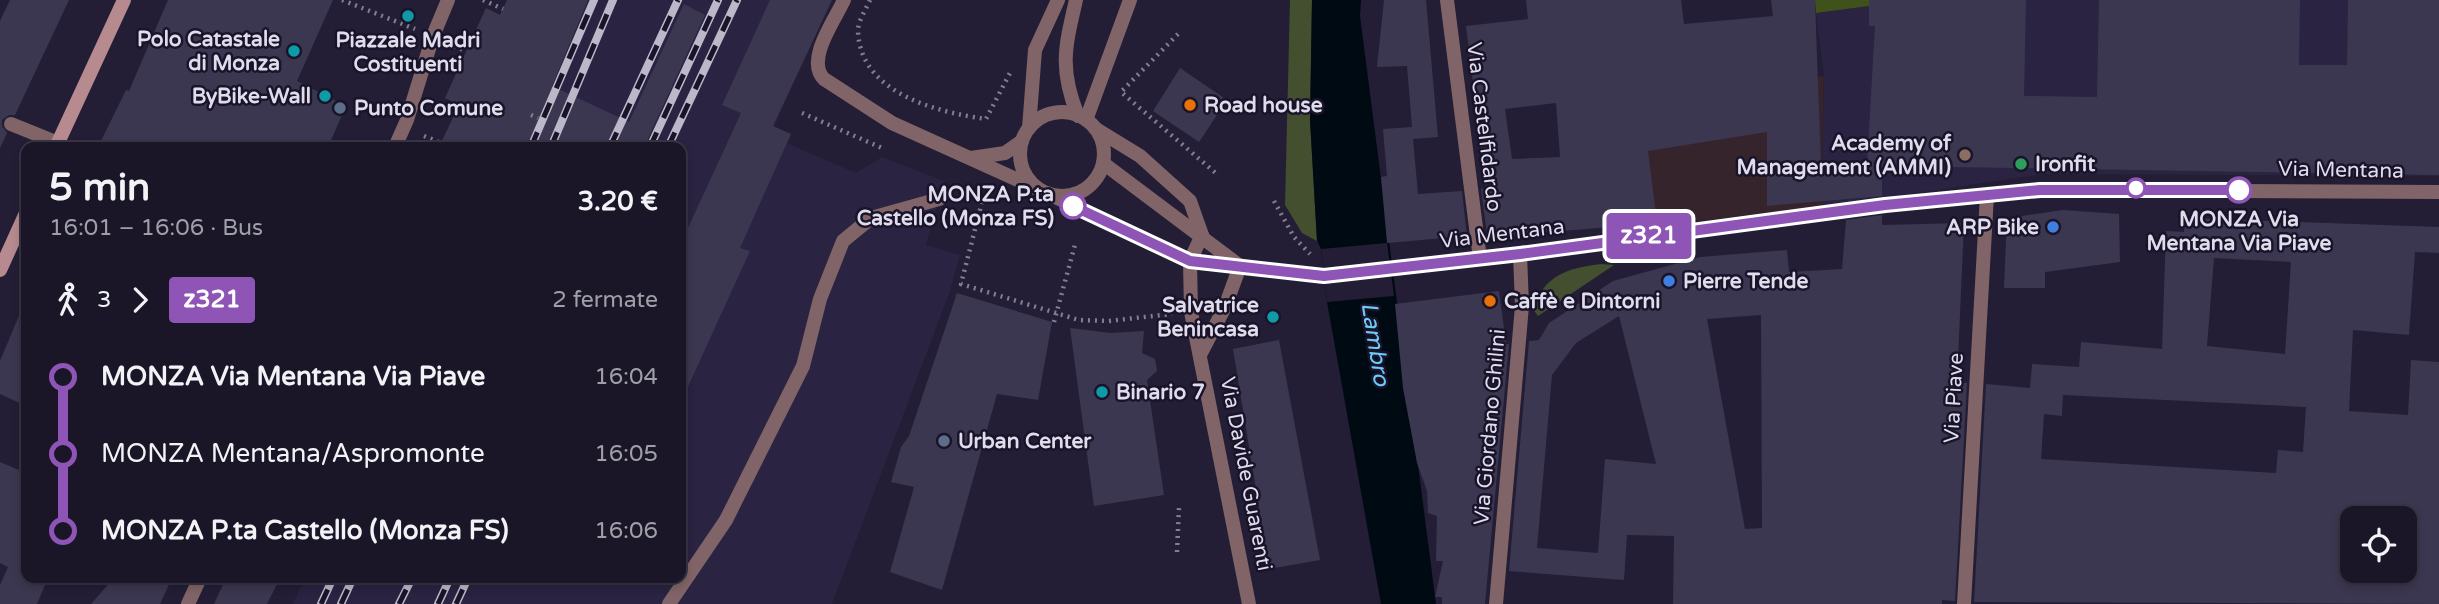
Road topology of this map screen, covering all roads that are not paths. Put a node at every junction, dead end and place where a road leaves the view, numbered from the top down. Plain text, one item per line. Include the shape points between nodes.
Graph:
1 (124, 0) edge
2 (448, 0) edge
3 (844, 0) edge
4 (1058, 0) edge
5 (1076, 0) edge
6 (1130, 0) edge
7 (1447, 0) edge
8 (1087, 122) junction
9 (11, 124) dead end
10 (1025, 135) junction
11 (50, 142) edge
12 (58, 142) edge
13 (397, 142) edge
14 (970, 158) junction
15 (1103, 163) junction
16 (1044, 192) junction
17 (2439, 192) edge
18 (1987, 195) junction
19 (939, 199) dead end
20 (21, 224) edge
21 (1202, 235) junction
22 (1520, 254) junction
23 (1480, 259) junction
24 (1190, 261) junction
25 (1240, 266) junction
26 (0, 270) edge
27 (1201, 353) junction
28 (686, 579) edge
29 (198, 583) edge
30 (683, 583) edge
31 (188, 604) edge
32 (669, 604) edge
33 (1249, 604) edge
34 (1496, 604) edge
35 (1964, 604) edge

1 - 12 main road
2 - 13 street via 429,34
3 - 14 street, Via Mentana via 817,58 819,75 873,114
4 - 10 street via 1035,50
5 - 8 street via 1063,63 1066,85
6 - 8 street
7 - 23 street, Via Castelfidardo
8 - 10 street via 1055,113 1043,117
8 - 15 street via 1103,145
8 - 21 street via 1140,156 1190,201
9 - 11 street
10 - 14 street via 1005,153
10 - 16 street via 1021,166
14 - 16 street, Via Mentana
15 - 16 street via 1084,190 1065,196
15 - 21 street
16 - 24 street, Via Mentana
17 - 18 street, Via Mentana via 2071,188
18 - 22 street, Via Mentana
18 - 35 street, Via Piave
19 - 28 street via 871,218 843,241 820,299 803,366 726,520
20 - 26 main road
21 - 24 street, Via Davide Guarenti
21 - 25 street
22 - 23 street, Via Mentana
22 - 34 street, Via Giordano Ghilini via 1522,306
23 - 25 street, Via Mentana via 1317,276
24 - 25 street, Via Mentana
24 - 27 street, Via Davide Guarenti via 1191,312
25 - 27 street, Via Davide Guarenti
27 - 33 street, Via Davide Guarenti
29 - 31 street
30 - 32 street

